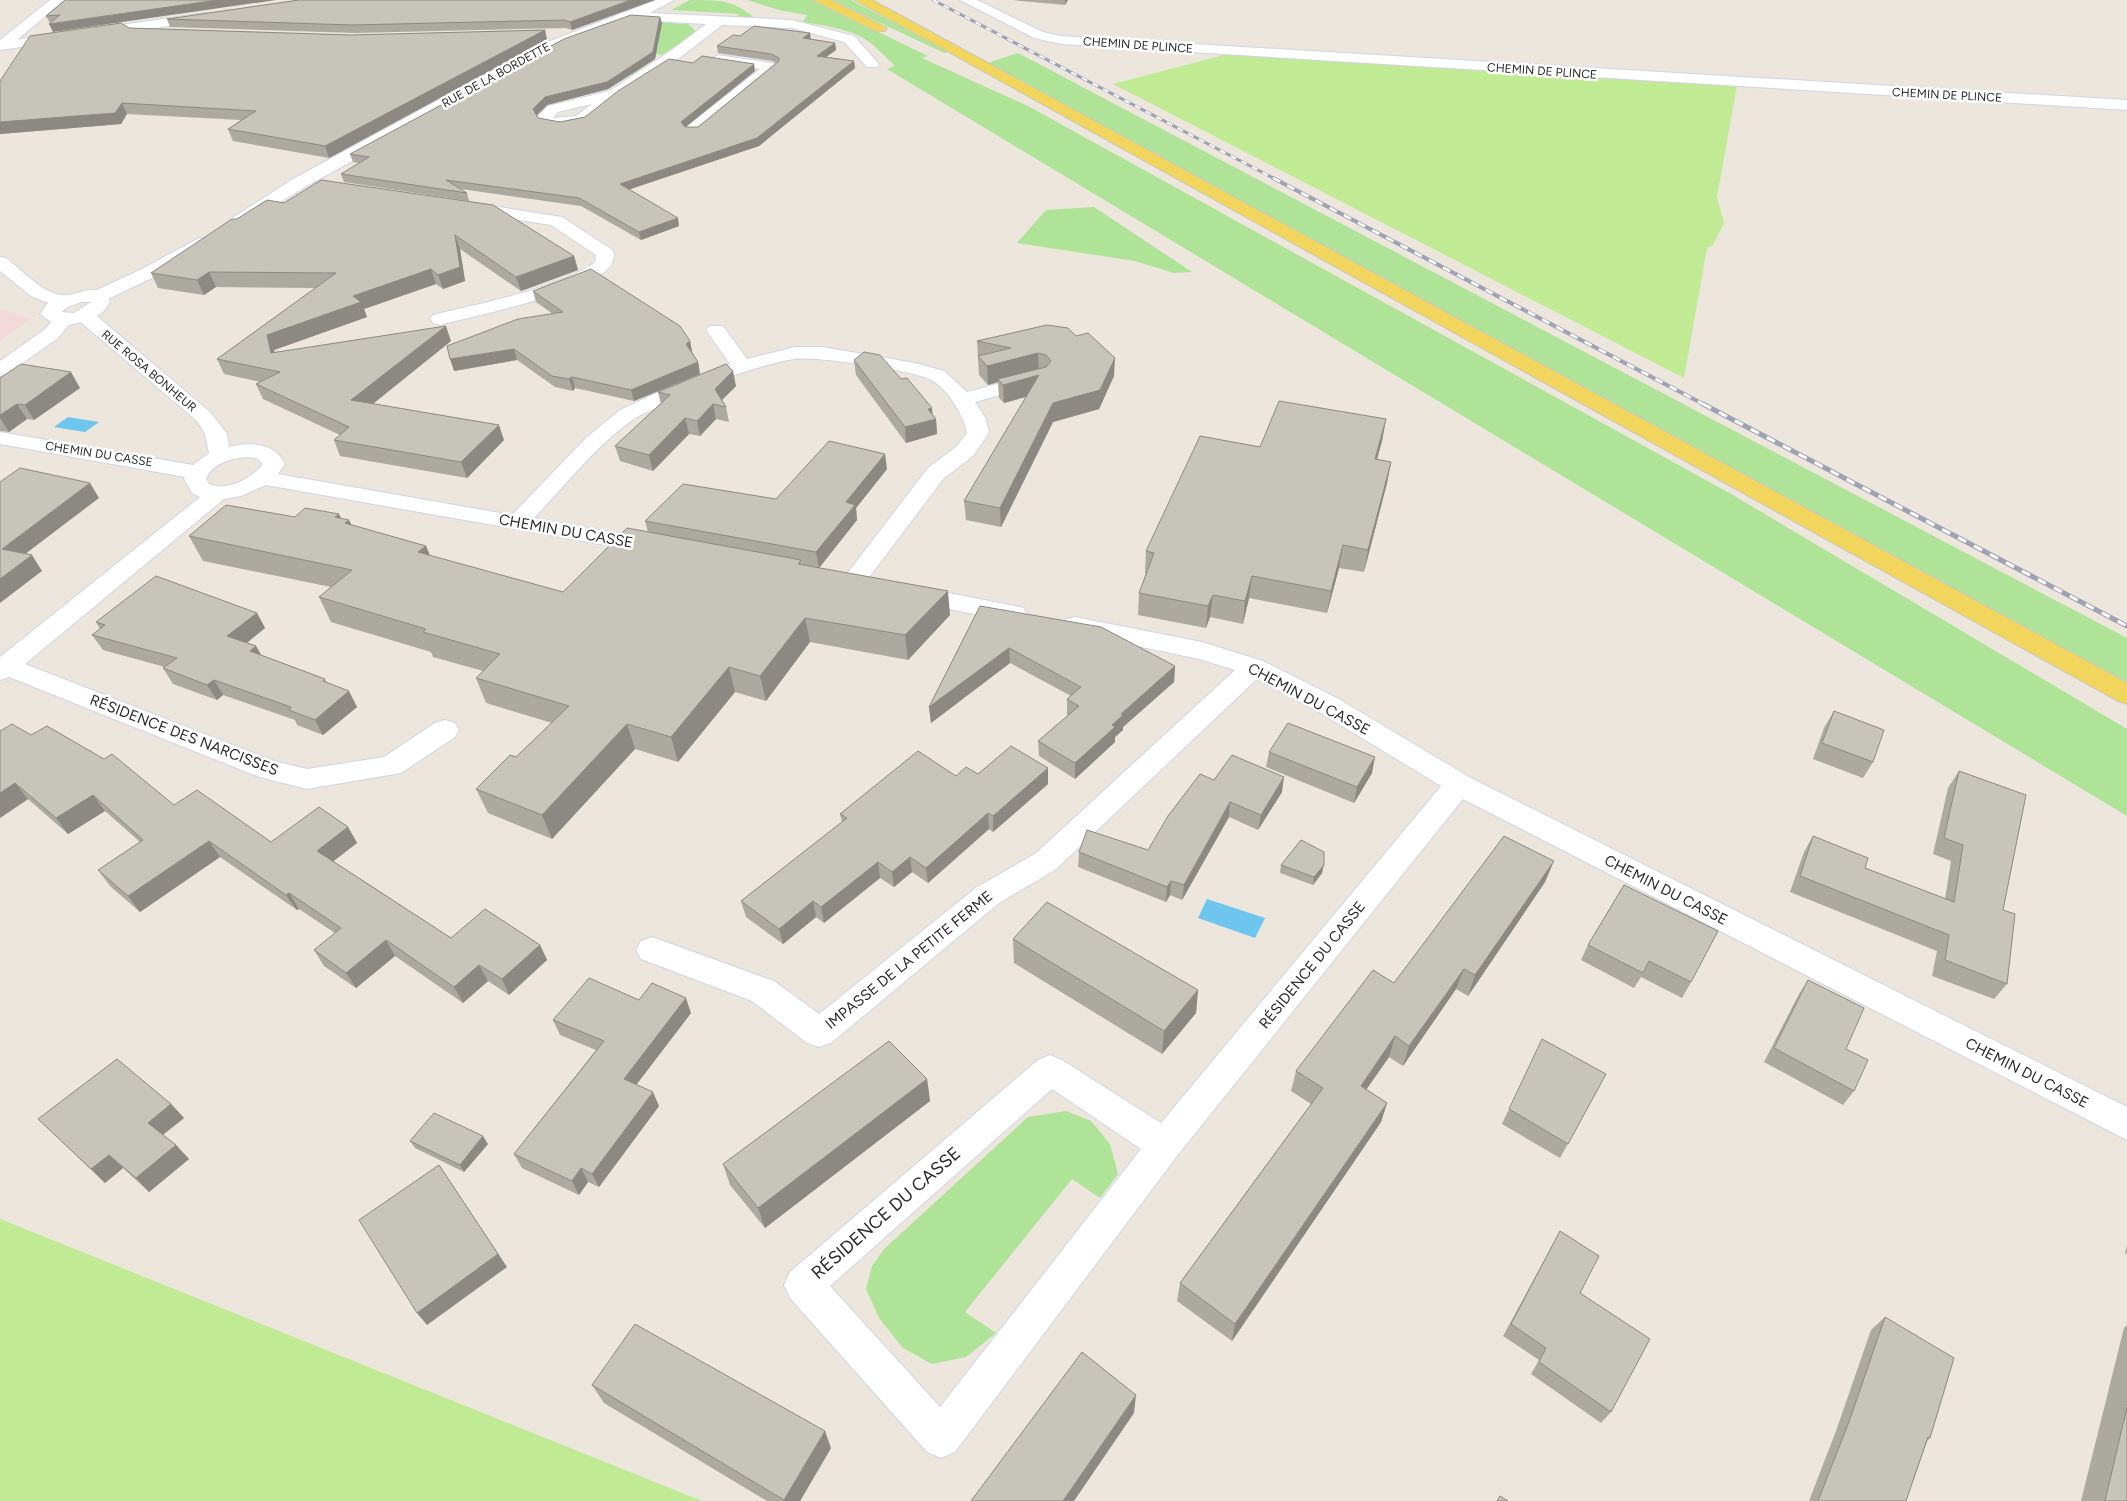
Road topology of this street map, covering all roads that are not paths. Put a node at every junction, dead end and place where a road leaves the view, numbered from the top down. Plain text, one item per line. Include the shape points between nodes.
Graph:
1 (58, 0) edge
2 (667, 0) edge
3 (820, 0) edge
4 (862, 0) edge
5 (967, 0) edge
6 (218, 15) edge
7 (634, 16) junction
8 (717, 22) junction
9 (133, 28) junction
10 (182, 34) edge
11 (575, 34) junction
12 (545, 35) edge
13 (0, 46) edge
14 (677, 53) junction
15 (872, 64) dead end
16 (614, 94) edge
17 (2127, 105) edge
18 (692, 130) edge
19 (1101, 132) junction
20 (299, 183) junction
21 (330, 188) edge
22 (454, 205) edge
23 (0, 262) edge
24 (97, 297) junction
25 (63, 311) junction
26 (84, 315) junction
27 (440, 318) dead end
28 (716, 330) dead end
29 (742, 366) junction
30 (0, 370) edge
31 (1039, 379) edge
32 (963, 399) junction
33 (0, 438) edge
34 (220, 456) junction
35 (197, 472) junction
36 (264, 478) junction
37 (218, 493) junction
38 (518, 522) junction
39 (676, 551) edge
40 (1254, 667) junction
41 (4, 668) edge
42 (2127, 695) edge
43 (444, 730) dead end
44 (1460, 784) junction
45 (652, 950) dead end
46 (2127, 1124) edge
47 (1164, 1145) junction

1 - 13 street
2 - 7 street, RUE DE LA BORDETTE
3 - 19 main road
4 - 19 main road
5 - 17 street, CHEMIN DE PLINCE via 1048,39
6 - 9 street
7 - 8 street
7 - 11 street, RUE DE LA BORDETTE
8 - 14 street
8 - 15 street via 792,24 849,39
9 - 10 street via 134,32
9 - 13 street
11 - 12 street
11 - 20 street, RUE DE LA BORDETTE
14 - 16 street
14 - 18 street via 772,67
19 - 42 main road
20 - 21 street
20 - 24 street, RUE DE LA BORDETTE via 148,273
22 - 27 street via 556,221 606,253 603,264 591,273 510,302
23 - 25 street
24 - 25 street, RUE DE LA BORDETTE via 81,296
24 - 26 street via 101,302 97,309
25 - 26 street
25 - 30 street via 51,334
26 - 34 street, RUE ROSA BONHEUR via 204,417 216,434
28 - 29 street
29 - 32 street via 795,354 822,354 937,375
29 - 38 street via 627,414 595,442
31 - 32 street
32 - 40 street, CHEMIN DU CASSE via 975,419 978,433 965,452 936,473 842,581 1202,651
33 - 35 street, CHEMIN DU CASSE
34 - 35 street
34 - 36 street via 246,450 267,454 274,464
35 - 37 street via 196,485 202,490
36 - 37 street via 246,488
36 - 38 street, CHEMIN DU CASSE
37 - 41 street, RÉSIDENCE DES NARCISSES
38 - 39 street, CHEMIN DU CASSE
40 - 44 street, CHEMIN DU CASSE via 1328,705
40 - 45 street, IMPASSE DE LA PETITE FERME via 1045,862 988,895 819,1033 764,991
41 - 43 street, RÉSIDENCE DES NARCISSES via 269,770 307,779 391,766
44 - 46 street, CHEMIN DU CASSE
44 - 47 street, RÉSIDENCE DU CASSE
47 - 47 street, RÉSIDENCE DU CASSE via 941,1438 803,1285 1050,1070

